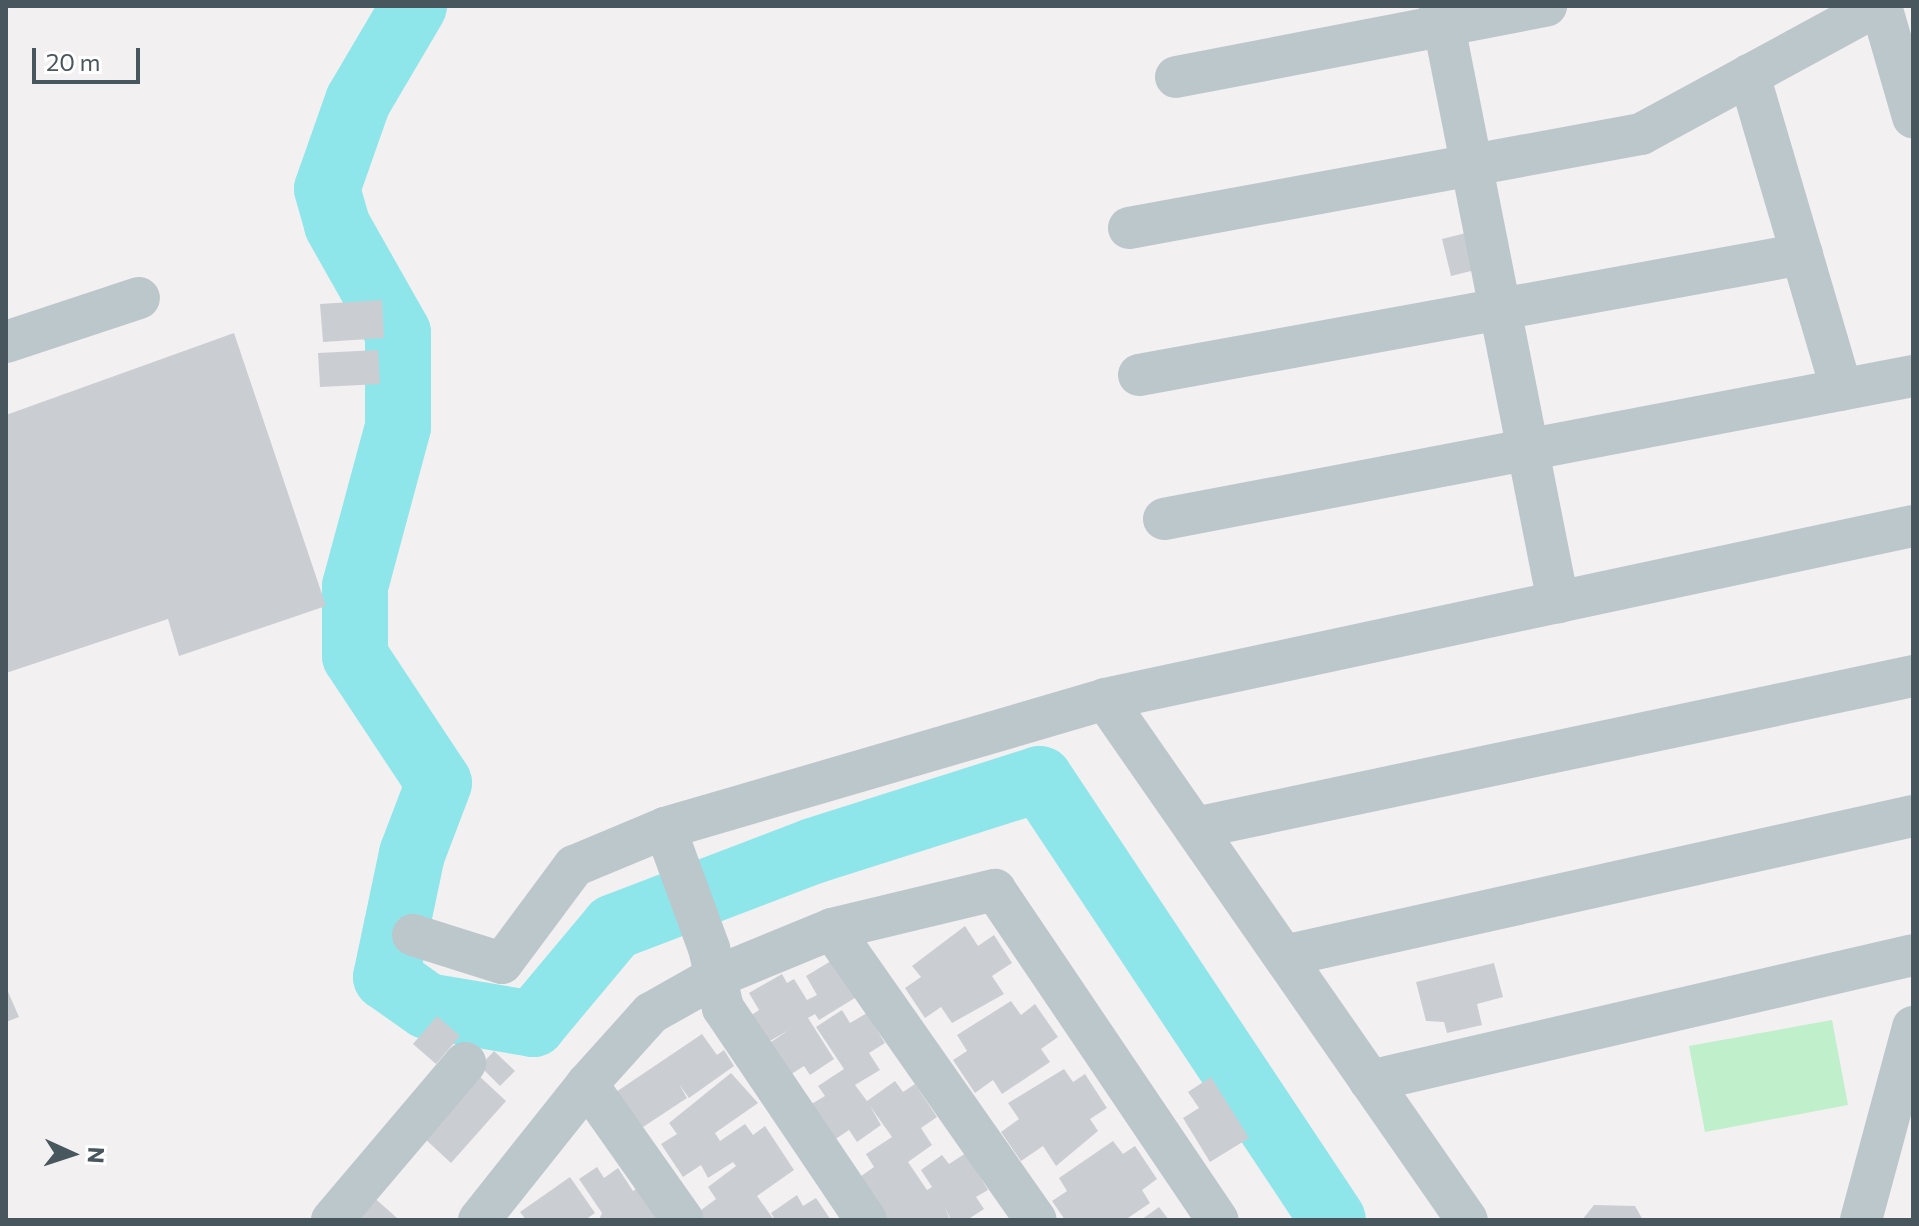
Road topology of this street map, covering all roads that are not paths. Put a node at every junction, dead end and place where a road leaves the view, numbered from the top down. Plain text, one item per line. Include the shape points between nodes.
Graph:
1 (1546, 6) edge
2 (1879, 6) edge
3 (1441, 15) edge
4 (1749, 75) junction
5 (1176, 77) dead end
6 (1913, 117) edge
7 (1469, 166) junction
8 (1129, 228) dead end
9 (1802, 254) junction
10 (139, 298) dead end
11 (1499, 309) junction
12 (6, 342) edge
13 (1139, 375) dead end
14 (1913, 376) edge
15 (1842, 390) junction
16 (1527, 451) junction
17 (1164, 519) dead end
18 (1913, 526) edge
19 (1558, 602) junction
20 (1913, 676) edge
21 (1105, 699) junction
22 (1913, 816) edge
23 (665, 828) junction
24 (1195, 828) junction
25 (832, 929) junction
26 (413, 935) dead end
27 (1913, 955) edge
28 (1284, 956) junction
29 (713, 978) junction
30 (1913, 1027) edge
31 (465, 1063) dead end
32 (1370, 1081) junction
33 (587, 1084) junction
34 (490, 1215) edge
35 (332, 1220) edge
36 (683, 1220) edge
37 (866, 1220) edge
38 (1036, 1220) edge
39 (1218, 1220) edge
40 (1467, 1220) edge
41 (1861, 1220) edge

1 - 3 street
2 - 4 street
2 - 6 street
3 - 5 street
3 - 7 street
4 - 7 street via 1641,134
4 - 9 street
7 - 8 street
7 - 11 street
9 - 11 street
9 - 15 street
10 - 12 street
11 - 13 street
11 - 16 street
14 - 15 street
15 - 16 street
16 - 17 street
16 - 19 street
18 - 19 street
19 - 21 street
20 - 24 street
21 - 23 street
21 - 24 street
22 - 28 street
23 - 26 street via 574,866 502,963
23 - 29 street via 699,918
24 - 28 street
25 - 29 street
25 - 38 street
25 - 39 street via 995,890
27 - 32 street
28 - 32 street
29 - 33 street via 651,1013
29 - 37 street via 723,1008
30 - 41 street
31 - 35 street
32 - 40 street
33 - 34 street
33 - 36 street

